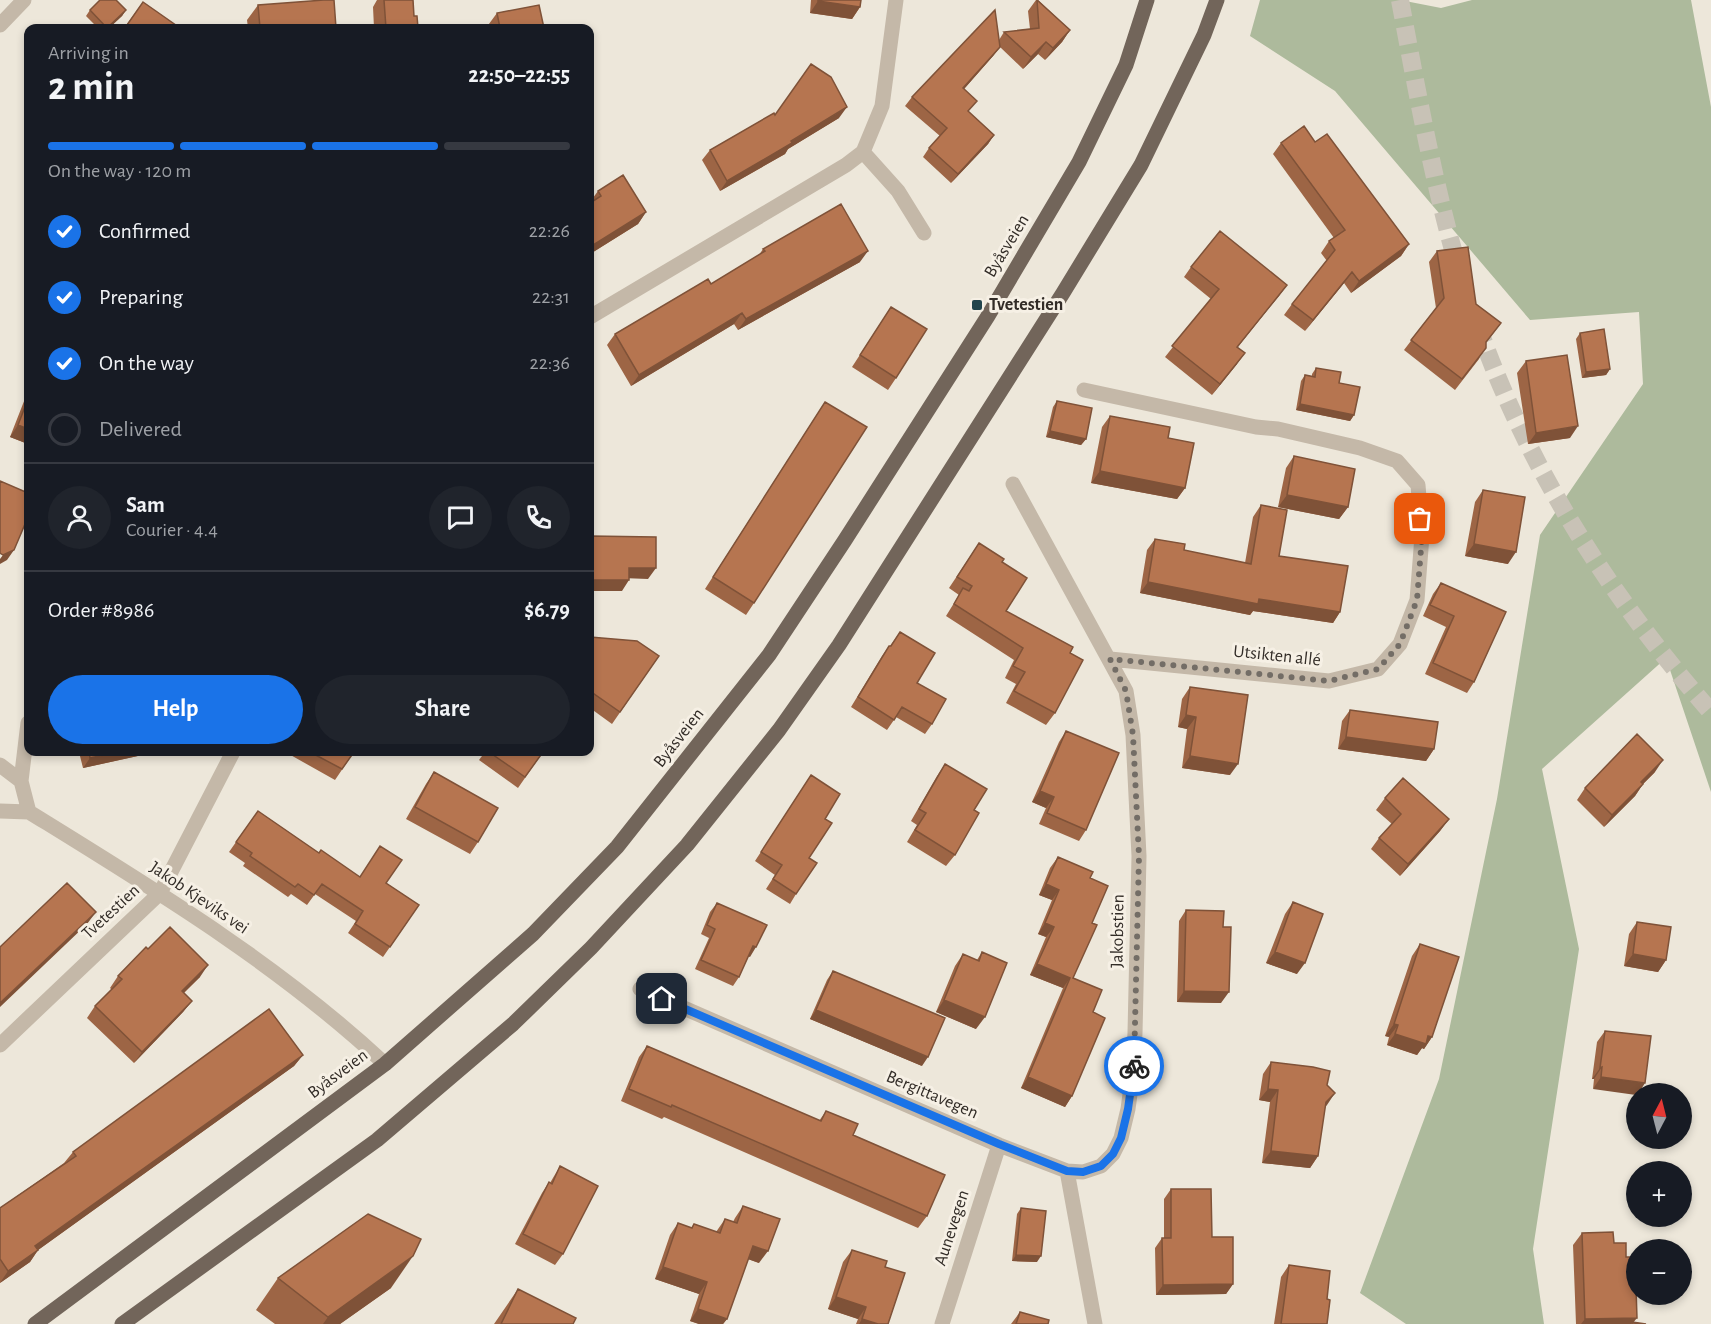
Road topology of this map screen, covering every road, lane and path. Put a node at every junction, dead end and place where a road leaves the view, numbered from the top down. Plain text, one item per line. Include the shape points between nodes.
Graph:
1 (24, 0) edge
2 (896, 0) edge
3 (1147, 0) edge
4 (1217, 0) edge
5 (0, 25) edge
6 (863, 152) junction
7 (924, 233) dead end
8 (594, 315) edge
9 (1084, 390) dead end
10 (1013, 484) dead end
11 (1110, 659) junction
12 (24, 756) edge
13 (231, 756) edge
14 (0, 765) edge
15 (21, 781) junction
16 (0, 811) edge
17 (29, 812) junction
18 (160, 893) junction
19 (640, 989) dead end
20 (0, 1045) edge
21 (385, 1064) junction
22 (999, 1144) junction
23 (1067, 1171) junction
24 (35, 1324) edge
25 (122, 1324) edge
26 (942, 1324) edge
27 (1095, 1324) edge

1 - 5 street
2 - 6 street via 882,106
3 - 21 main road, Byåsveien via 1126,64 1079,162 988,316 768,655 617,847 533,934
4 - 25 main road via 1141,165 1063,293 839,645 779,730 687,845 591,948 495,1040 377,1140
6 - 7 street via 898,191
6 - 8 street
9 - 11 street, Utsikten allé via 1360,448 1397,461 1418,485 1422,536 1417,600 1400,644 1378,669 1329,681
10 - 11 street
11 - 23 street, Jakobstien via 1126,691 1133,735 1139,856 1133,1072 1121,1138 1113,1154 1101,1166 1083,1172
12 - 15 street
13 - 18 street, Tvetestien
14 - 15 street
15 - 17 street
16 - 17 street
17 - 18 street, Jakob Kjeviks vei
18 - 20 street, Tvetestien
18 - 21 street, Jakob Kjeviks vei via 296,987
19 - 22 street, Bergittavegen
21 - 24 main road, Byåsveien
22 - 23 street, Bergittavegen
22 - 26 street, Aunevegen
23 - 27 street

